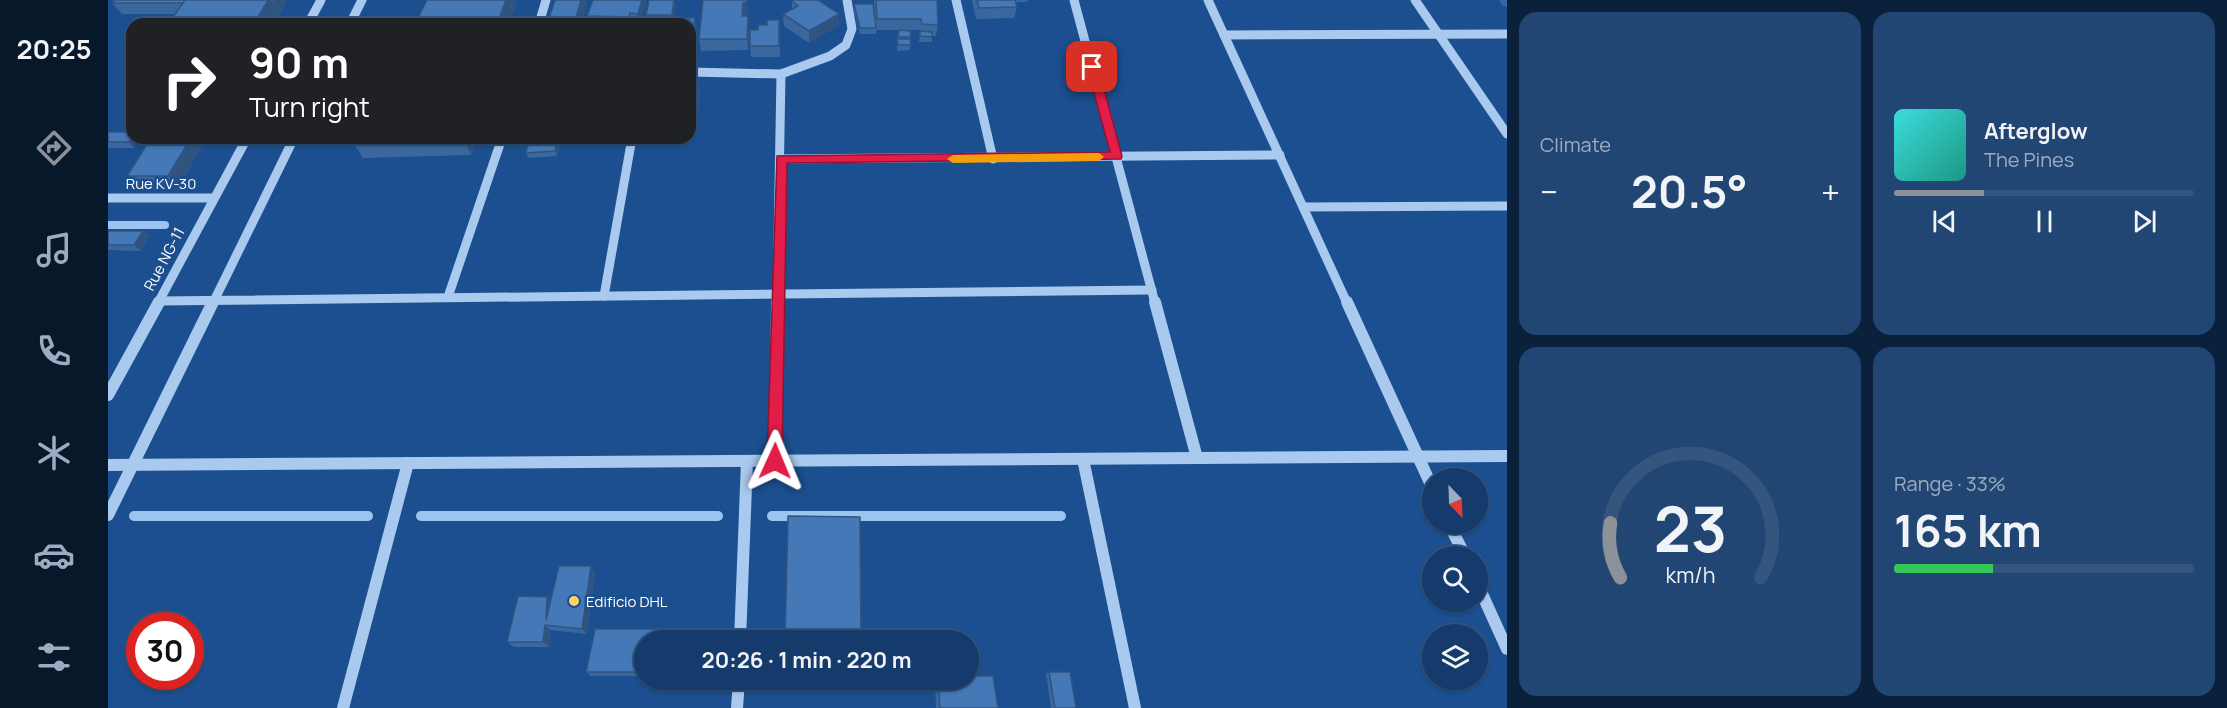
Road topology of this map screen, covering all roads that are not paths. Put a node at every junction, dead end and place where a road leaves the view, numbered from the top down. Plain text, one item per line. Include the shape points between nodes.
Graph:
1 (321, 0) edge
2 (362, 0) edge
3 (546, 0) edge
4 (847, 0) edge
5 (956, 0) edge
6 (1074, 0) edge
7 (1208, 0) edge
8 (1415, 0) edge
9 (311, 18) edge
10 (353, 18) edge
11 (541, 18) edge
12 (1438, 34) junction
13 (1507, 34) edge
14 (1224, 35) junction
15 (696, 72) edge
16 (781, 74) junction
17 (1507, 134) edge
18 (244, 144) edge
19 (291, 144) edge
20 (500, 144) edge
21 (631, 144) edge
22 (1280, 155) junction
23 (1117, 156) junction
24 (782, 159) junction
25 (993, 159) junction
26 (108, 198) edge
27 (214, 198) junction
28 (1507, 206) edge
29 (1303, 207) junction
30 (1152, 290) junction
31 (779, 294) junction
32 (604, 296) junction
33 (448, 297) junction
34 (213, 300) junction
35 (159, 301) junction
36 (108, 395) edge
37 (1418, 456) junction
38 (1507, 456) edge
39 (1197, 458) junction
40 (1083, 459) junction
41 (747, 461) junction
42 (775, 461) junction
43 (408, 463) junction
44 (108, 465) edge
45 (131, 465) junction
46 (1423, 468) edge
47 (108, 515) edge
48 (1488, 607) edge
49 (740, 630) edge
50 (1507, 648) edge
51 (738, 690) edge
52 (343, 708) edge
53 (737, 708) edge
54 (1135, 708) edge

1 - 9 street
2 - 10 street
3 - 11 street
4 - 16 street via 852,30 846,45 830,56
5 - 25 street
6 - 23 street
7 - 14 street
8 - 12 street
12 - 13 street
12 - 14 street
12 - 17 street
14 - 22 street
15 - 16 street
16 - 24 street
18 - 27 street, Rue NG-11
19 - 34 street
20 - 33 street
21 - 32 street
22 - 23 street
22 - 29 street
23 - 25 street
23 - 30 street
24 - 25 street
24 - 31 street
26 - 27 street, Rue KV-30
27 - 35 street, Rue NG-11
28 - 29 street
29 - 37 street
30 - 31 street
30 - 39 street
31 - 32 street
31 - 42 street
32 - 33 street
33 - 34 street
34 - 35 street
34 - 45 street
35 - 36 street, Rue NG-11
37 - 38 street
37 - 39 street
37 - 46 street
39 - 40 street
40 - 42 street
40 - 54 street
41 - 42 street
41 - 43 street
41 - 49 street
43 - 45 street
43 - 52 street
44 - 45 street
45 - 47 street
48 - 50 street
51 - 53 street

